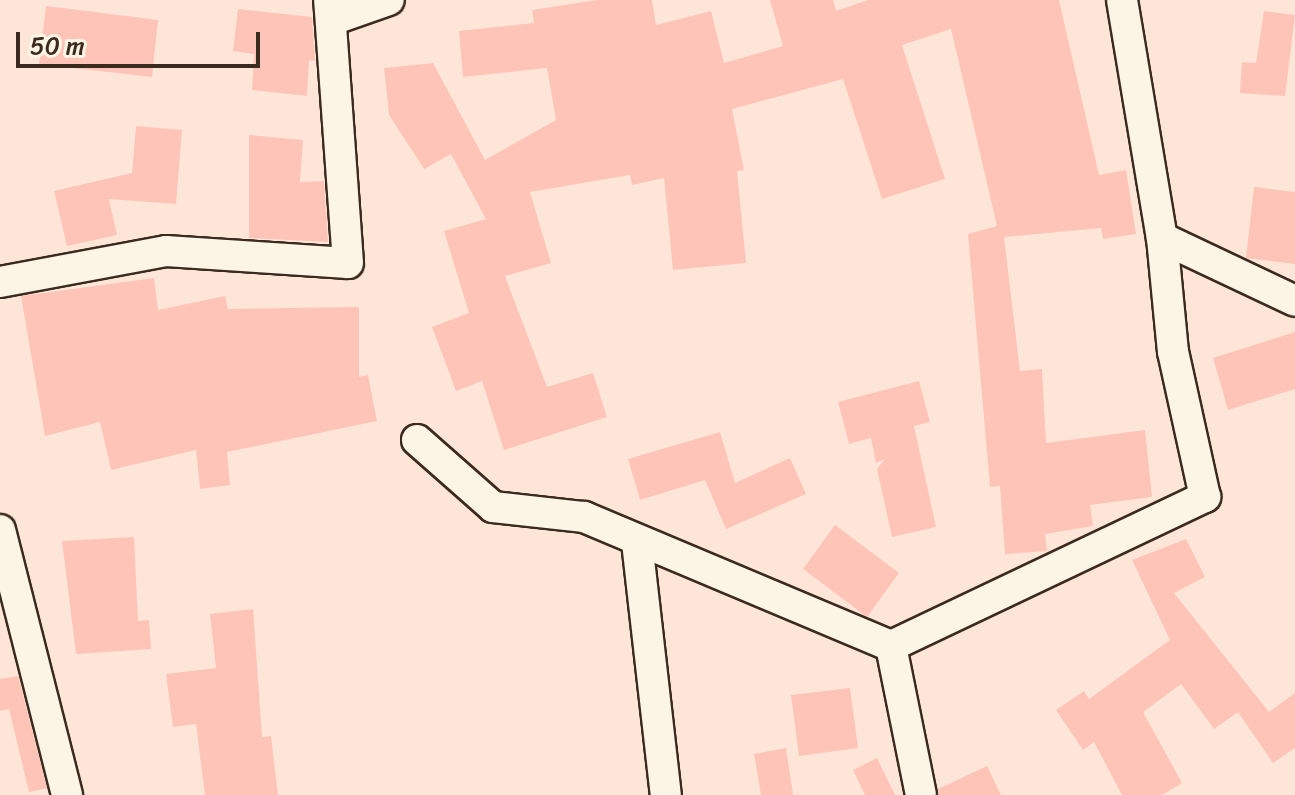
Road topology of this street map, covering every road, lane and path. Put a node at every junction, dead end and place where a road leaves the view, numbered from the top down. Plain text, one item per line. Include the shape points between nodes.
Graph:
1 (389, 0) edge
2 (1122, 0) edge
3 (330, 10) edge
4 (1162, 238) junction
5 (0, 282) edge
6 (1295, 301) edge
7 (417, 440) dead end
8 (0, 530) edge
9 (637, 542) junction
10 (891, 646) junction
11 (67, 795) edge
12 (666, 795) edge
13 (921, 795) edge

1 - 3 street
2 - 4 street
3 - 5 street via 348,263 166,251
4 - 6 street
4 - 10 street via 1173,352 1205,497
7 - 9 street via 493,507 584,517
8 - 11 street
9 - 10 street via 690,556
9 - 12 street
10 - 13 street

